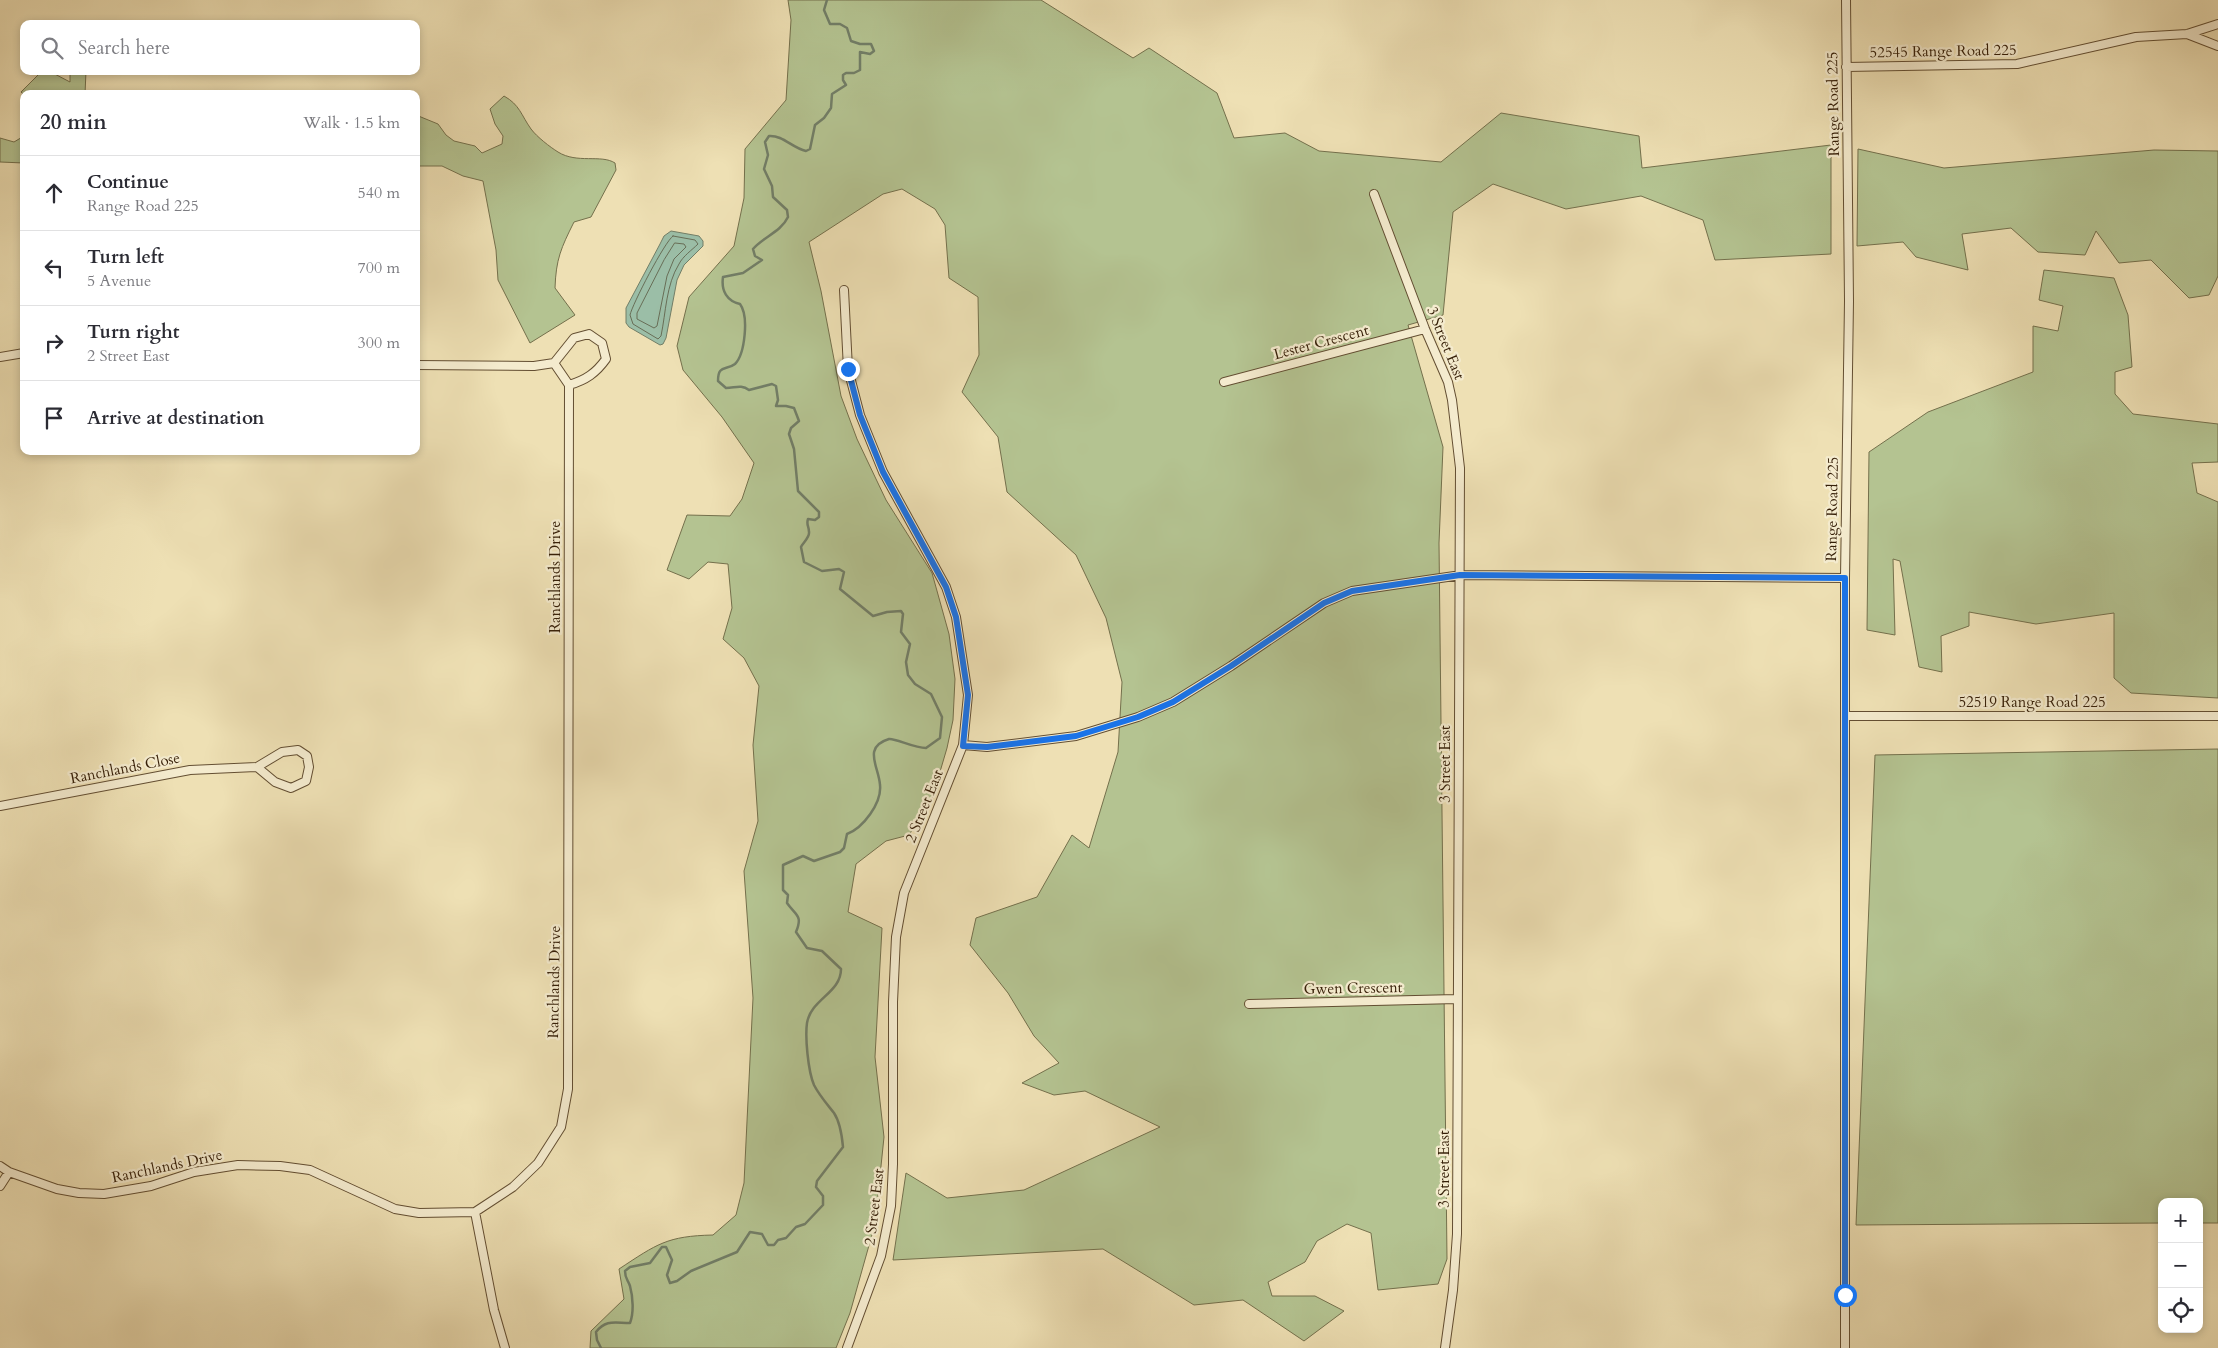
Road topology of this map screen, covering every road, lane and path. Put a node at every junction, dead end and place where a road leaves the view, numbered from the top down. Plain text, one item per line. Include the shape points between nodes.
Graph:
1 (1846, 0) edge
2 (2218, 24) edge
3 (2188, 34) junction
4 (2218, 46) edge
5 (1846, 67) junction
6 (1374, 194) dead end
7 (844, 290) dead end
8 (1425, 329) junction
9 (20, 354) edge
10 (0, 357) edge
11 (554, 364) junction
12 (420, 365) edge
13 (1224, 382) dead end
14 (569, 384) junction
15 (1460, 575) junction
16 (1845, 578) junction
17 (1845, 716) junction
18 (2218, 716) edge
19 (963, 746) junction
20 (257, 767) junction
21 (0, 806) edge
22 (1457, 999) junction
23 (1249, 1004) dead end
24 (0, 1166) edge
25 (9, 1172) junction
26 (0, 1186) edge
27 (475, 1212) junction
28 (505, 1348) edge
29 (847, 1348) edge
30 (1445, 1348) edge
31 (1845, 1348) edge

1 - 5 street, Range Road 225
2 - 3 street, 52545 Range Road 225
3 - 4 street, 52545 Range Road 225
3 - 5 street, 52545 Range Road 225 via 2136,37 2018,64
5 - 16 street, Range Road 225 via 1849,308
6 - 8 street, 3 Street East
7 - 19 street, 2 Street East via 848,369 860,415 883,472 946,587 956,617 968,695
8 - 13 street, Lester Crescent
8 - 15 street, 3 Street East via 1448,382 1452,400 1460,468
9 - 10 street
11 - 12 street
11 - 14 street
11 - 14 street via 574,338 589,334 602,343 606,359 596,373
14 - 27 street, Ranchlands Drive via 568,1089 561,1127 538,1163 513,1188
15 - 16 street
15 - 19 street via 1352,591 1324,603 1182,696 1138,717 1076,736 987,747
15 - 22 street, 3 Street East
16 - 17 street, Range Road 225
17 - 18 street, 52519 Range Road 225
17 - 31 street, Range Road 225
19 - 29 street, 2 Street East via 902,901 896,937 893,994 894,1164 891,1206 881,1256
20 - 20 street, Ranchlands Close via 275,782 291,788 306,781 309,767 307,756 298,750 282,752
20 - 21 street, Ranchlands Close via 190,770
22 - 23 street, Gwen Crescent
22 - 30 street, 3 Street East via 1457,1234
24 - 25 street, Ranchlands Drive
25 - 26 street
25 - 27 street, Ranchlands Drive via 57,1189 104,1194 238,1165 280,1166 310,1170 395,1209 419,1213
27 - 28 street via 494,1310

